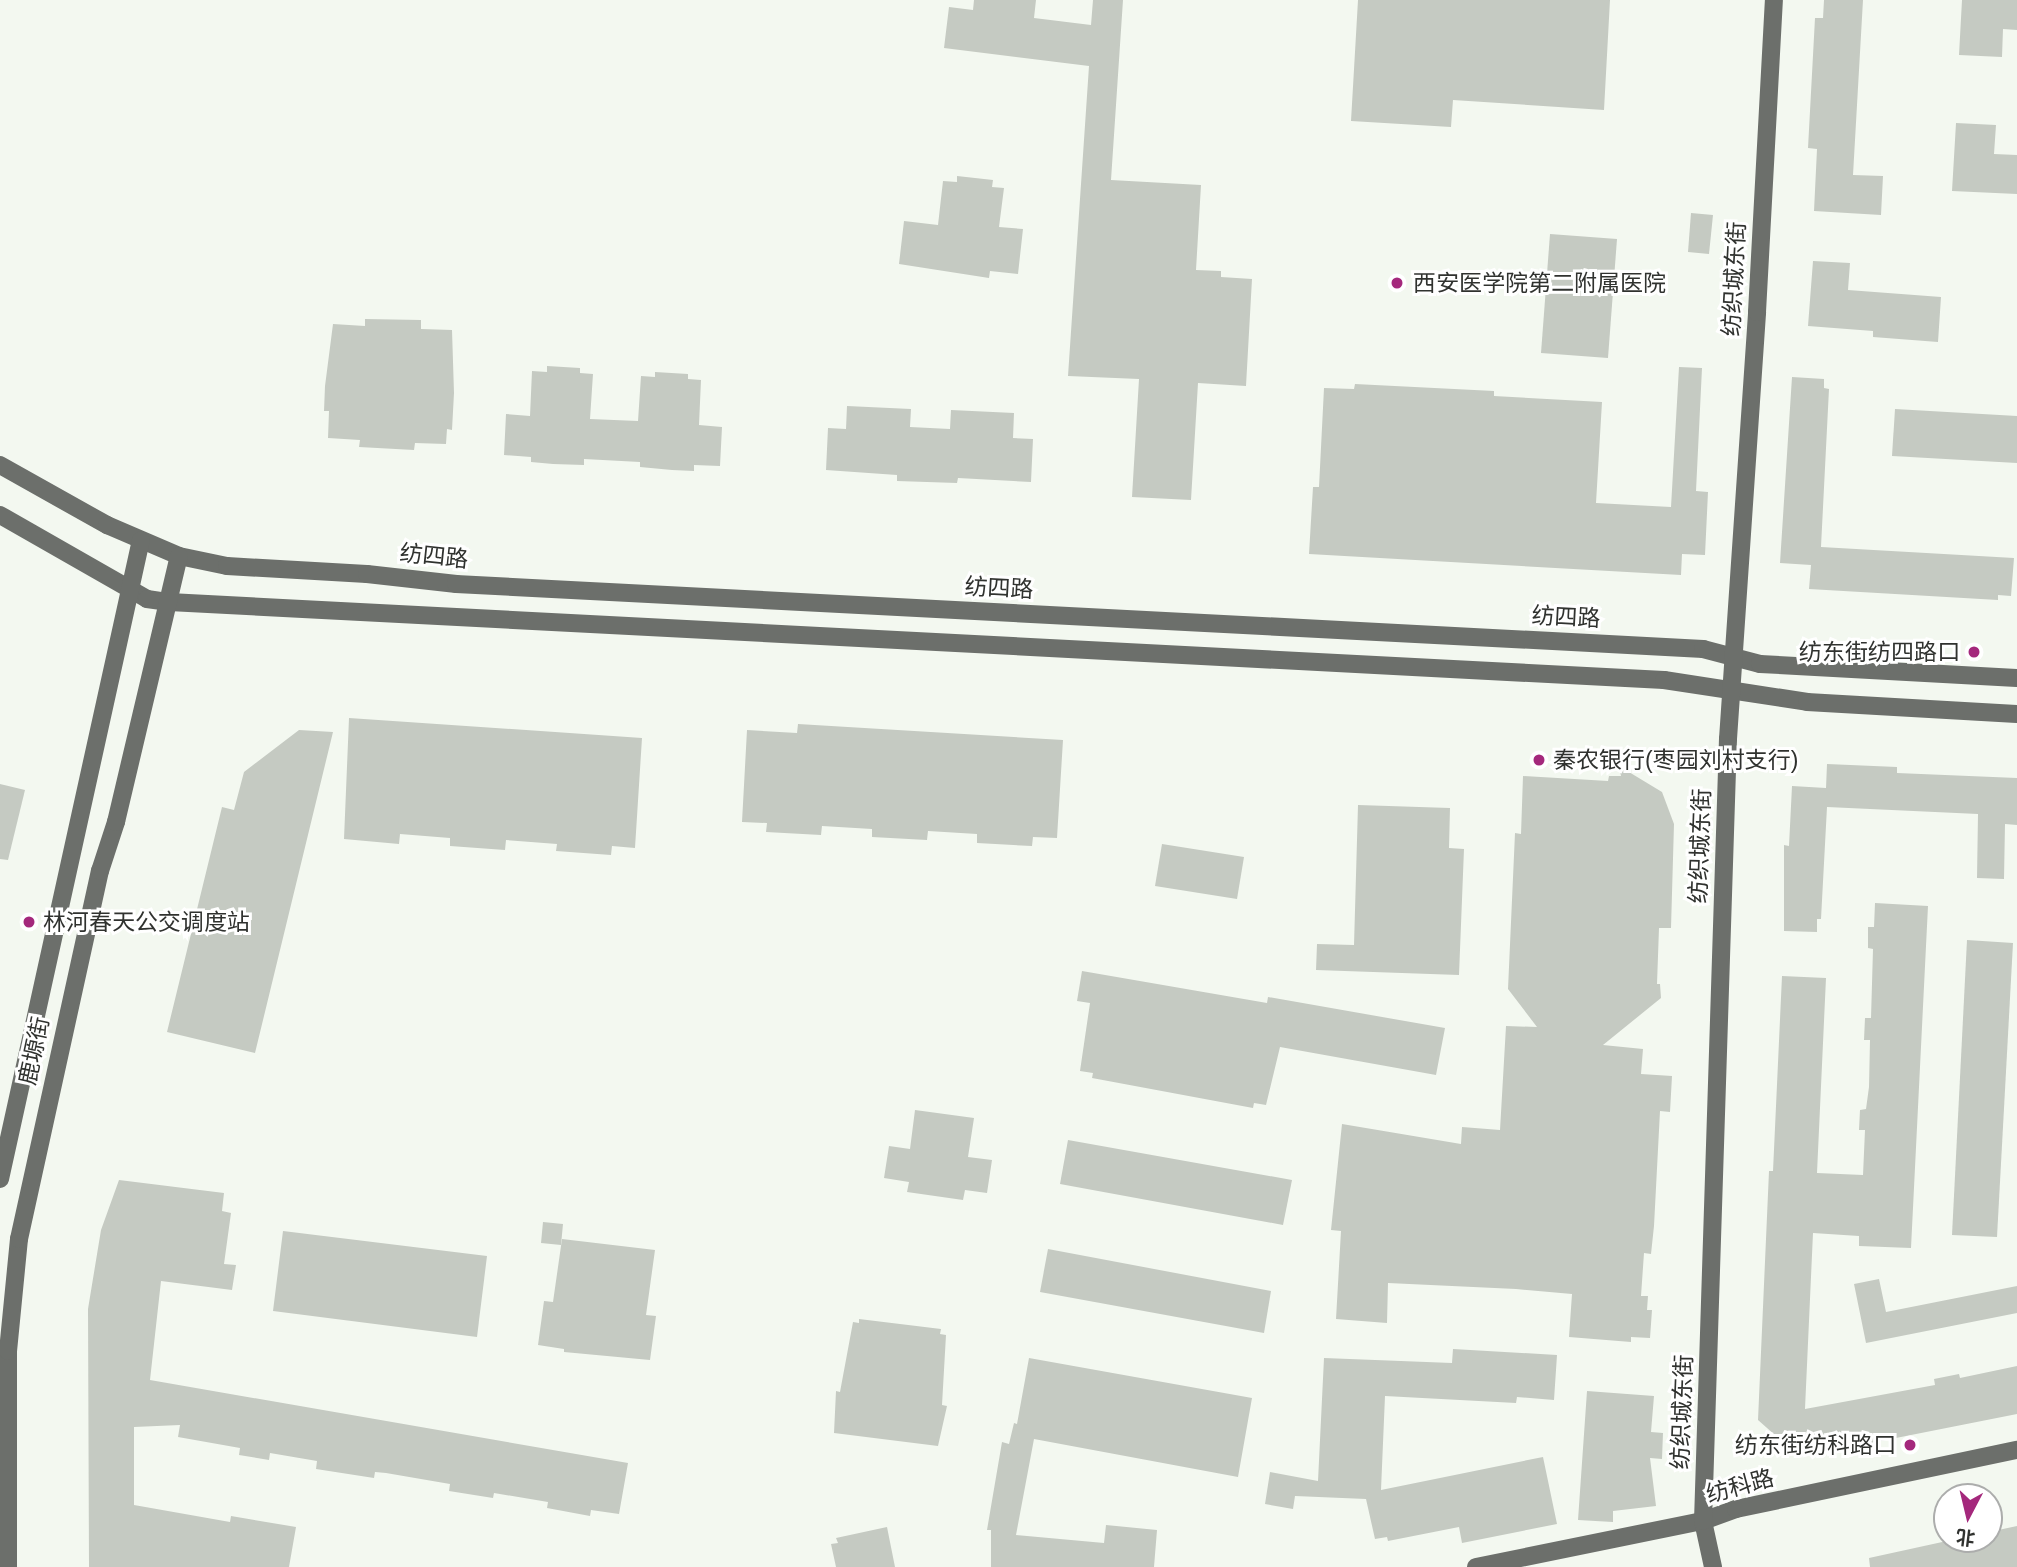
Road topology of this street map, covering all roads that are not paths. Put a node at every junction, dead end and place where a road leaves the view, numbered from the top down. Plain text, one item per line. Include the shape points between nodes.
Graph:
1 (1774, 0) edge
2 (0, 466) edge
3 (0, 515) edge
4 (141, 540) junction
5 (179, 556) junction
6 (130, 589) junction
7 (169, 602) junction
8 (1731, 654) junction
9 (2017, 678) edge
10 (1730, 690) junction
11 (2017, 714) edge
12 (0, 1179) edge
13 (2017, 1450) edge
14 (1703, 1521) junction
15 (8, 1567) edge
16 (1476, 1567) edge
17 (1713, 1567) edge

1 - 8 street, 纺织城东街 via 1757,312
2 - 4 street, 纺四路
3 - 6 street
4 - 5 street, 纺四路
4 - 6 street, 鹿塬街
5 - 7 street, 鹿塬街
5 - 8 street, 纺四路 via 227,566 456,584
6 - 7 street via 147,599
6 - 12 street, 鹿塬街
7 - 10 street via 1664,680
7 - 15 street, 鹿塬街 via 100,871 19,1240 8,1351
8 - 9 street, 纺四路 via 1759,664
8 - 10 street, 纺织城东街
10 - 11 street via 1807,702
10 - 14 street, 纺织城东街
13 - 14 street, 纺科路 via 1735,1510
14 - 16 street, 纺科路
14 - 17 street, 纺织城东街

